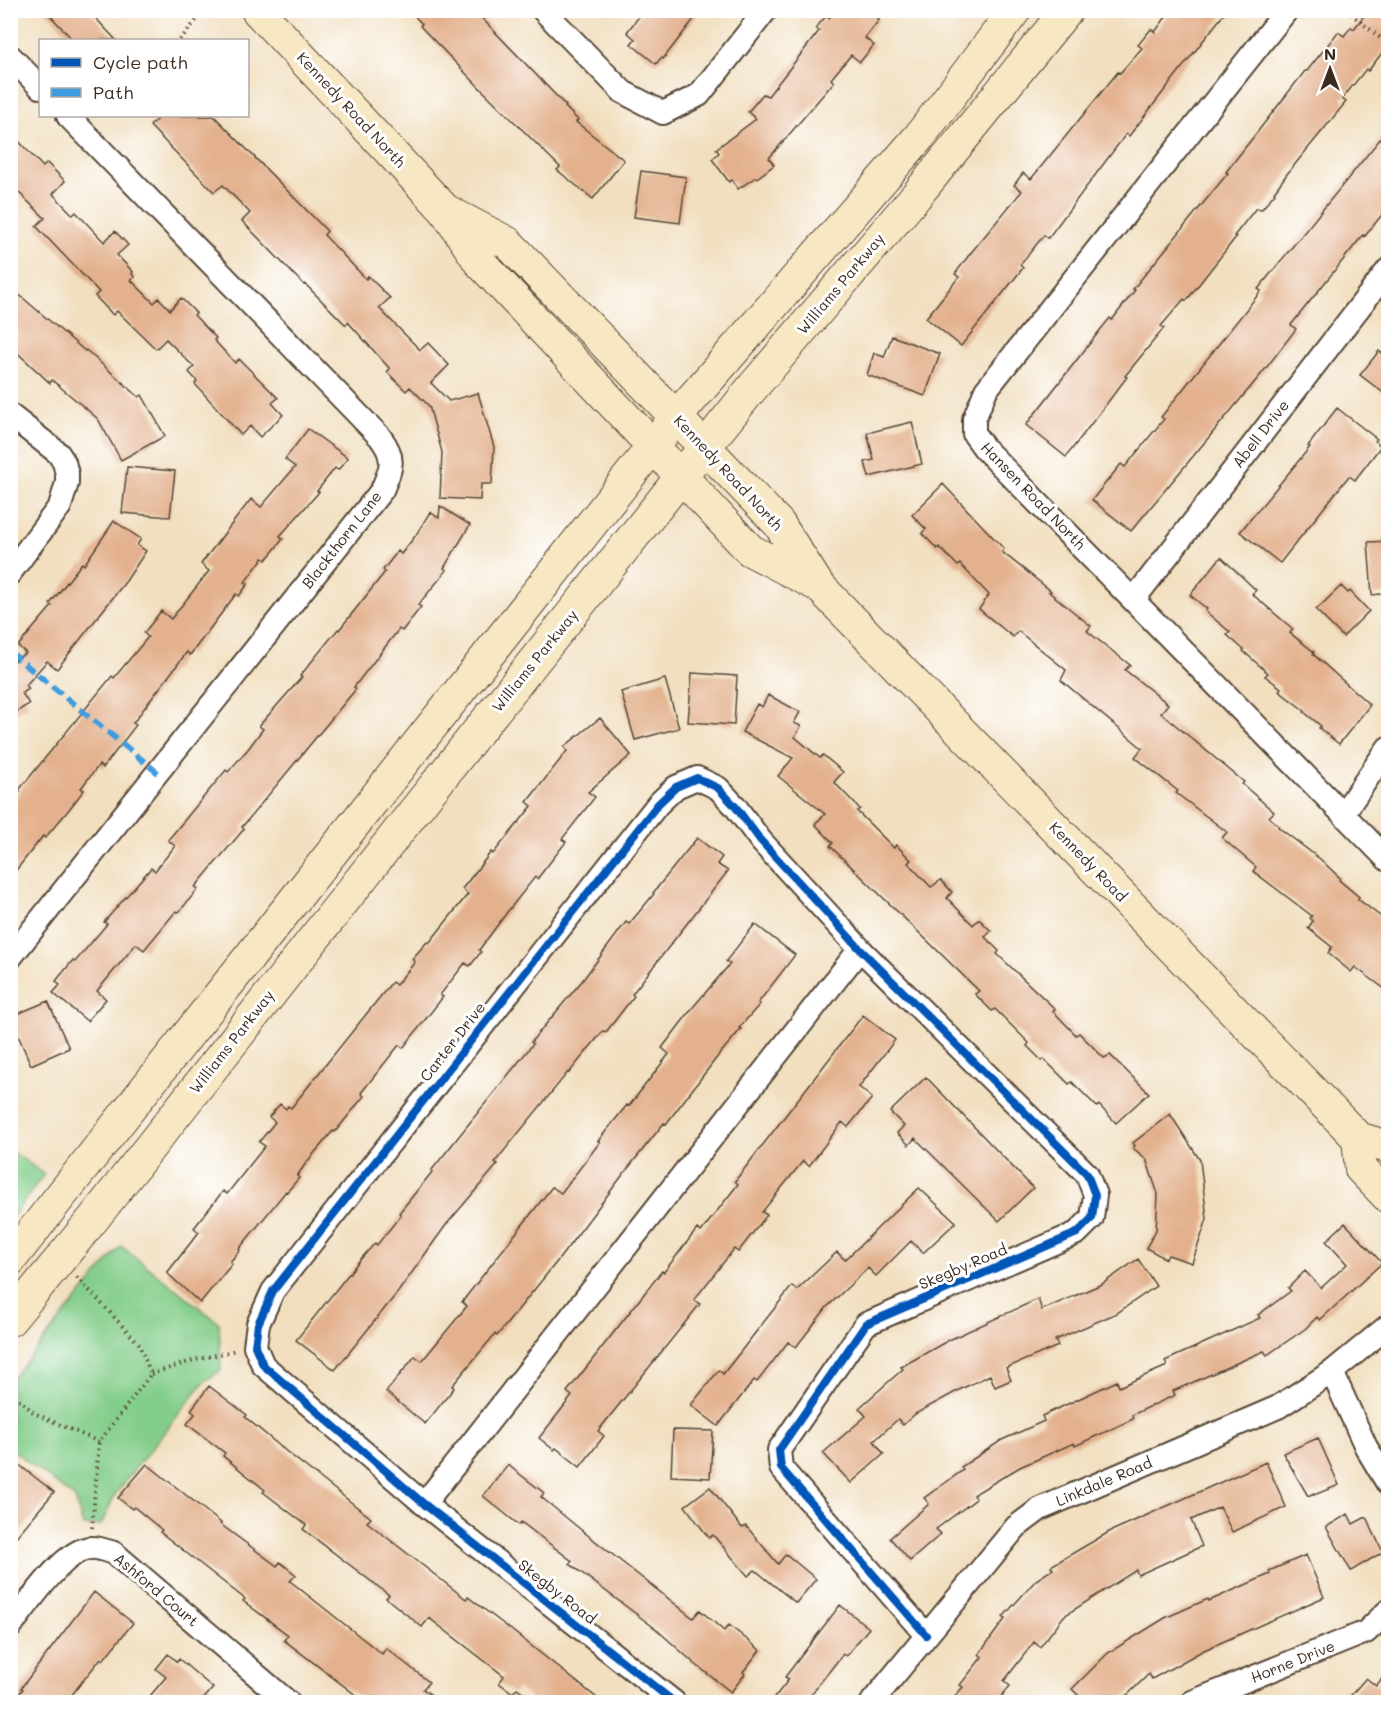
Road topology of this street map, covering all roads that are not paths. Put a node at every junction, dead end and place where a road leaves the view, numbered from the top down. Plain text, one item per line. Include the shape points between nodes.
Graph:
1 (257, 10) edge
2 (543, 10) edge
3 (766, 10) edge
4 (1015, 10) edge
5 (1067, 10) edge
6 (1287, 10) edge
7 (10, 56) edge
8 (39, 86) edge
9 (69, 117) edge
10 (445, 210) junction
11 (1385, 282) edge
12 (10, 415) edge
13 (676, 417) junction
14 (653, 447) junction
15 (706, 448) junction
16 (682, 477) junction
17 (10, 573) edge
18 (818, 585) junction
19 (1134, 599) junction
20 (1389, 748) edge
21 (1343, 814) junction
22 (1389, 860) edge
23 (860, 949) junction
24 (10, 958) edge
25 (1358, 1138) junction
26 (1389, 1147) edge
27 (1389, 1197) edge
28 (10, 1260) edge
29 (10, 1320) edge
30 (1389, 1326) edge
31 (1332, 1372) junction
32 (1389, 1484) edge
33 (424, 1504) junction
34 (1389, 1611) edge
35 (10, 1627) edge
36 (926, 1635) junction
37 (278, 1699) edge
38 (674, 1702) edge
39 (872, 1702) edge
40 (1192, 1702) edge

1 - 10 main road, Kennedy Road North
2 - 3 street via 623,92 663,113 699,95
4 - 13 main road via 919,137
5 - 15 main road, Williams Parkway
6 - 19 street, Hansen Road North via 986,390 974,419 974,434 985,449
7 - 8 street
9 - 24 street, Blackthorn Lane via 380,437 392,461 382,490
10 - 13 main road, Kennedy Road North via 508,243
10 - 14 main road, Kennedy Road North via 479,261
11 - 19 street, Abell Drive
12 - 17 street via 58,453 64,462 67,483 60,506
13 - 14 main road
13 - 15 main road, Kennedy Road North
14 - 16 main road, Kennedy Road North
14 - 28 main road
15 - 16 main road, Williams Parkway
15 - 18 main road, Kennedy Road North via 779,524
16 - 18 main road, Kennedy Road North via 750,549
16 - 29 main road, Williams Parkway
18 - 25 main road, Kennedy Road
19 - 21 street, Hansen Road North
20 - 21 street
21 - 22 street, Hansen Road North
23 - 33 street
23 - 33 street, Carter Drive via 717,788 697,778 676,787 273,1292 258,1324 255,1346 263,1365
23 - 36 street, Skegby Road via 1087,1174 1095,1195 1092,1218 1077,1233 866,1324 779,1450 781,1467
25 - 26 main road, Kennedy Road
25 - 27 main road via 1361,1169
30 - 31 street, Linkdale Road
31 - 32 street via 1366,1447
31 - 36 street, Linkdale Road via 1278,1407 1040,1509 1017,1527
33 - 38 street, Skegby Road
34 - 40 street, Horne Drive via 1366,1632
35 - 37 street, Ashford Court via 72,1554 91,1548 114,1553
36 - 39 street, Linkdale Road

